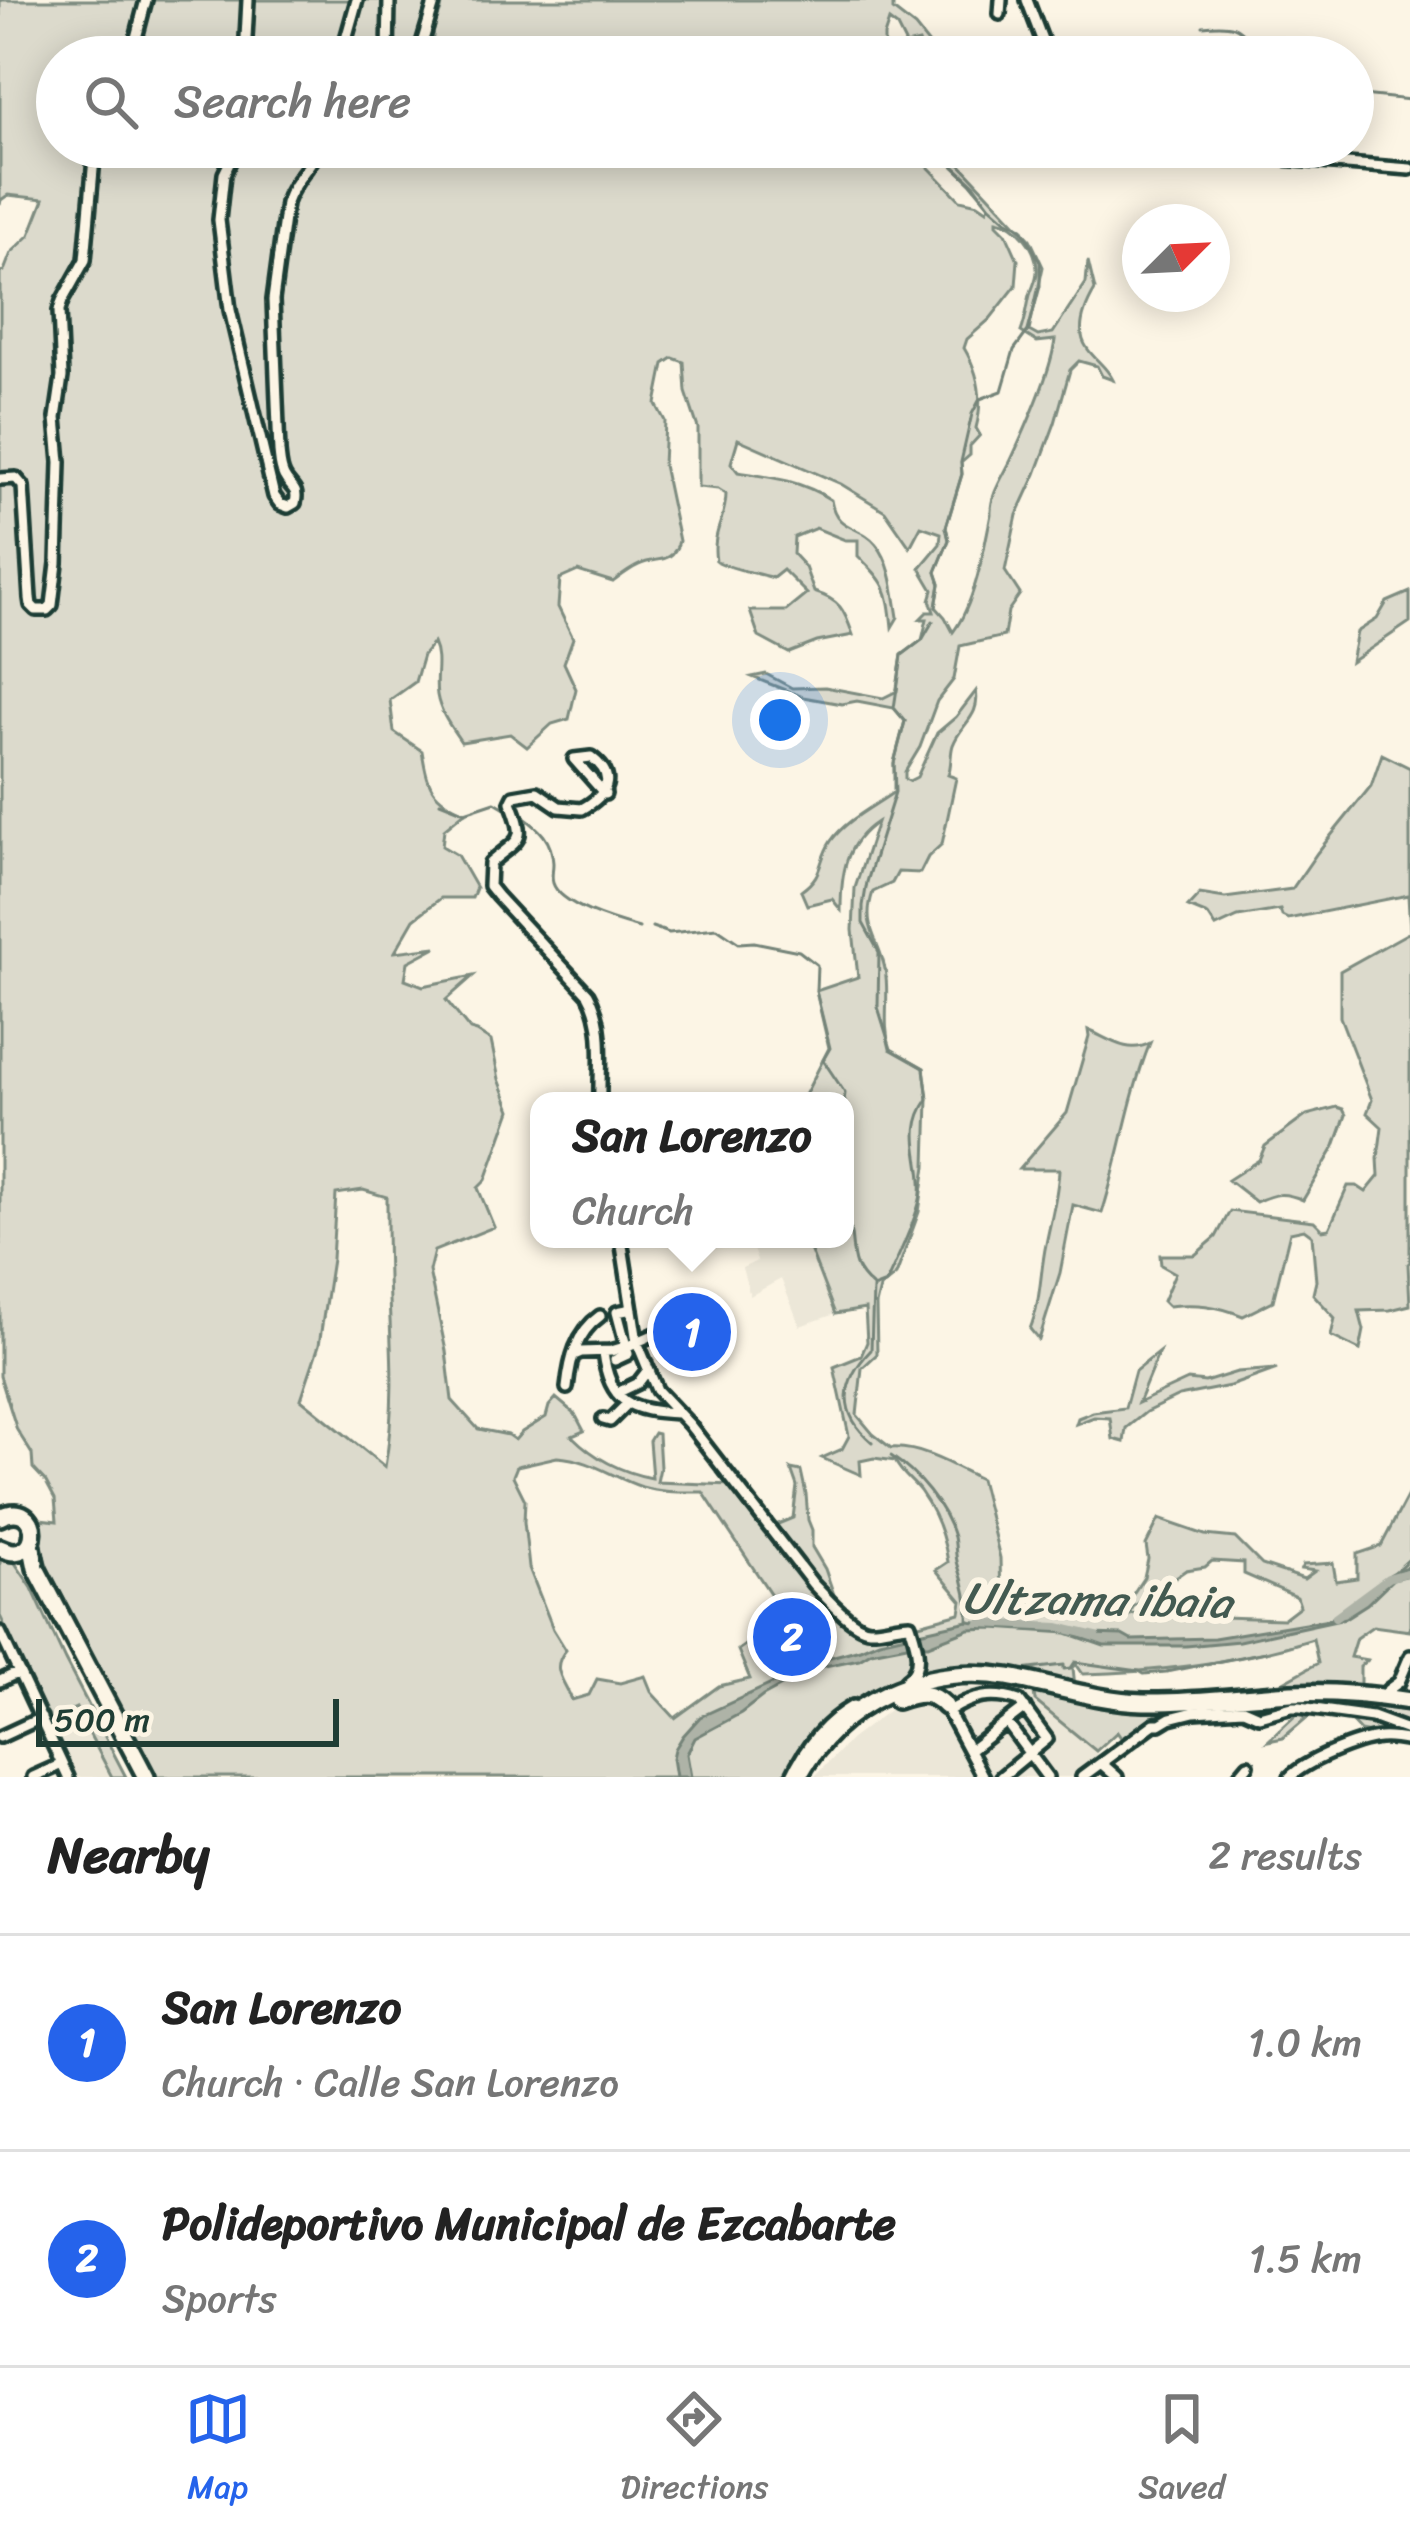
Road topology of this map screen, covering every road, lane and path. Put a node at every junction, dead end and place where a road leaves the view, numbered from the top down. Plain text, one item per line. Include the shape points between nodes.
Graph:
1 (146, 0) edge
2 (248, 0) edge
3 (357, 0) edge
4 (389, 0) edge
5 (435, 0) edge
6 (1000, 0) edge
7 (1027, 0) edge
8 (1000, 14) dead end
9 (137, 36) edge
10 (246, 36) edge
11 (347, 36) edge
12 (388, 36) edge
13 (424, 36) edge
14 (1041, 36) edge
15 (1374, 166) edge
16 (93, 168) edge
17 (227, 168) edge
18 (306, 168) edge
19 (1410, 169) edge
20 (0, 479) edge
21 (604, 794) dead end
22 (600, 1092) edge
23 (623, 1248) edge
24 (600, 1316) dead end
25 (696, 1316) dead end
26 (581, 1335) junction
27 (632, 1344) junction
28 (590, 1352) junction
29 (603, 1352) junction
30 (574, 1355) junction
31 (615, 1360) dead end
32 (650, 1375) junction
33 (567, 1388) dead end
34 (617, 1393) junction
35 (626, 1404) junction
36 (678, 1413) junction
37 (603, 1419) dead end
38 (5, 1510) edge
39 (31, 1543) junction
40 (7, 1551) edge
41 (0, 1632) edge
42 (1410, 1657) edge
43 (19, 1672) junction
44 (0, 1681) edge
45 (1013, 1684) junction
46 (1388, 1690) joint
47 (1410, 1702) edge
48 (1025, 1708) junction
49 (946, 1709) junction
50 (40, 1718) junction
51 (855, 1718) junction
52 (1007, 1723) junction
53 (1410, 1731) edge
54 (0, 1737) edge
55 (1410, 1741) edge
56 (969, 1750) junction
57 (1031, 1754) junction
58 (1101, 1763) junction
59 (62, 1764) junction
60 (1248, 1765) dead end
61 (33, 1777) edge
62 (68, 1777) edge
63 (142, 1777) edge
64 (798, 1777) edge
65 (983, 1777) edge
66 (1000, 1777) edge
67 (1047, 1777) edge
68 (1082, 1777) edge
69 (1117, 1777) edge
70 (1238, 1777) edge
71 (1289, 1777) edge

1 - 9 street
2 - 10 street
3 - 11 street
4 - 12 street
5 - 13 street
6 - 8 street
7 - 14 street
15 - 19 street
16 - 20 street via 85,260 59,311 58,542 47,610 31,605 23,486
17 - 18 street via 219,220 230,310 274,496 288,507 297,491 282,472 273,300 290,193
21 - 22 street via 582,809 537,792 514,796 519,836 490,863 488,880 594,1005
23 - 27 street
24 - 26 street
25 - 27 street
26 - 28 street
26 - 30 street
27 - 29 street
27 - 31 street
27 - 32 street
28 - 29 street
28 - 30 street
29 - 34 street
30 - 33 street
32 - 34 street
32 - 36 street
34 - 35 street
35 - 36 street
35 - 37 street
36 - 64 street via 826,1598 865,1630 911,1626 918,1664 912,1676 833,1719 810,1744
38 - 39 highway via 32,1525
39 - 40 highway
39 - 63 highway via 36,1568
40 - 63 highway via 31,1573
41 - 43 street
42 - 46 street
43 - 44 street
43 - 50 street
45 - 47 highway via 1140,1707
45 - 49 highway via 952,1686
45 - 51 highway via 925,1686
46 - 47 highway
47 - 64 highway via 1316,1693 1140,1702 1005,1677 945,1676 852,1712
48 - 49 street via 990,1696
48 - 52 street
48 - 57 street via 1046,1735
49 - 51 highway via 923,1693
49 - 56 street
50 - 54 street
50 - 59 street
51 - 64 highway
52 - 56 street
52 - 57 street
53 - 58 street via 1292,1707 1259,1716 1243,1709 1194,1712 1154,1724
55 - 71 street via 1376,1738
56 - 65 street
57 - 66 street
57 - 67 street
58 - 68 street
58 - 69 street
59 - 61 street
59 - 62 street
60 - 70 street

